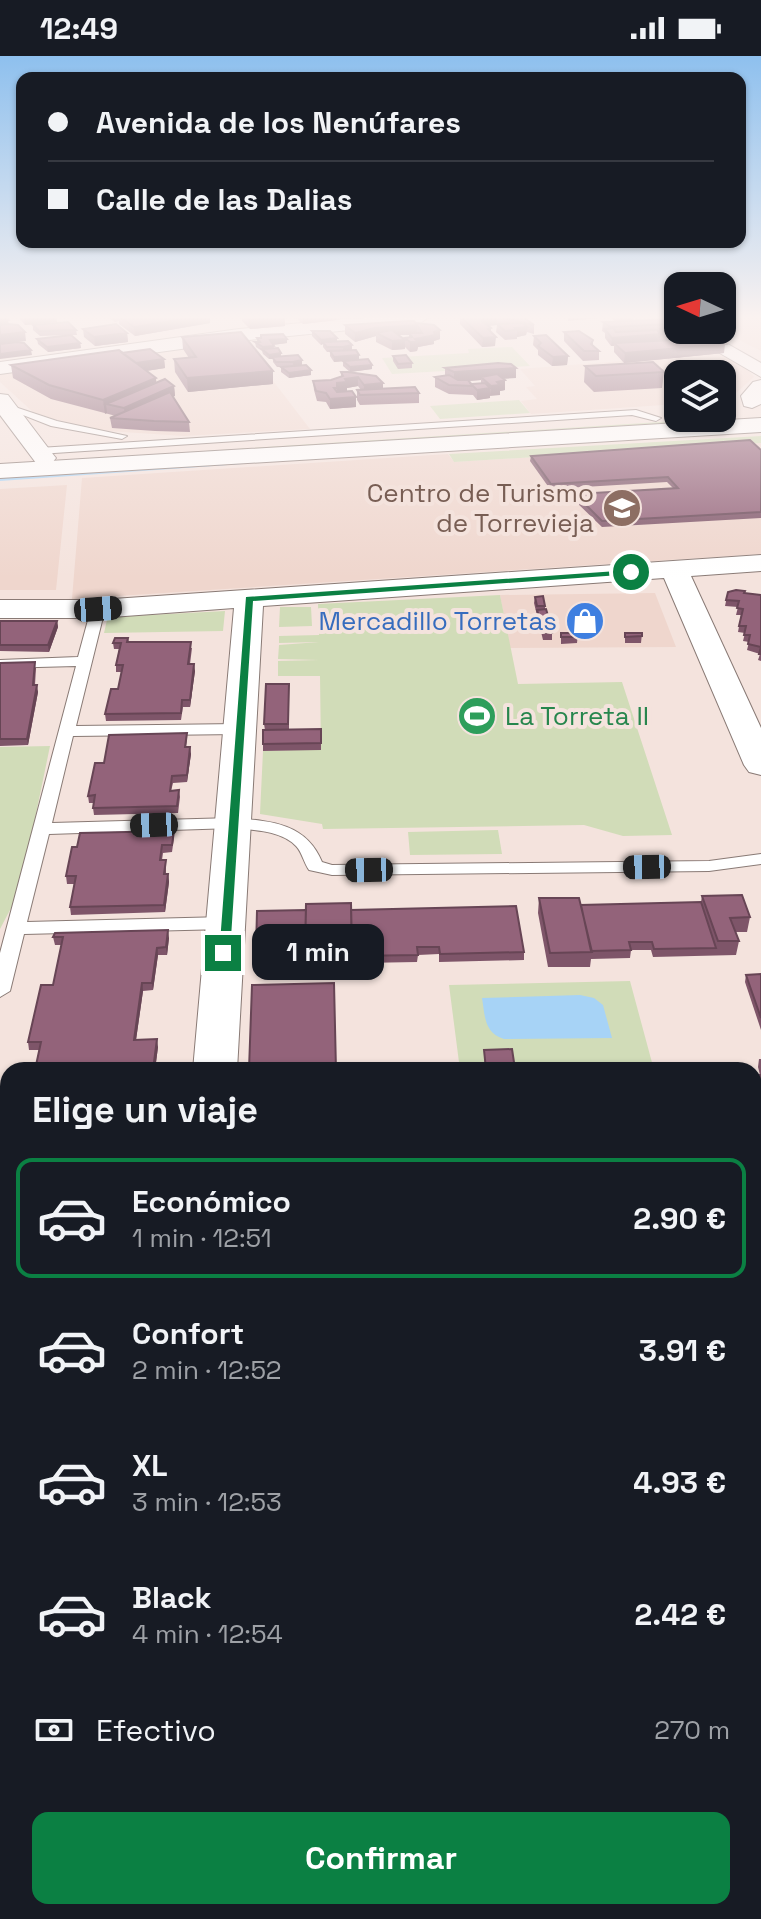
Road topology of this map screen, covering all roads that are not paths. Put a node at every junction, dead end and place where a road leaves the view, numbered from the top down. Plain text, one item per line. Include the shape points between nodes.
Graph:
1 (3, 404) edge
2 (5, 404) edge
3 (664, 417) edge
4 (664, 417) edge
5 (761, 425) edge
6 (206, 439) junction
7 (42, 454) junction
8 (0, 461) edge
9 (0, 471) edge
10 (761, 563) edge
11 (674, 569) junction
12 (249, 599) junction
13 (0, 609) edge
14 (98, 609) junction
15 (85, 661) junction
16 (0, 664) edge
17 (239, 729) junction
18 (67, 731) junction
19 (761, 765) edge
20 (233, 823) junction
21 (42, 829) junction
22 (761, 859) edge
23 (225, 923) junction
24 (16, 928) junction
25 (0, 991) edge
26 (216, 1062) edge

1 - 7 street
2 - 6 lane via 86,431
3 - 6 lane via 632,412
4 - 7 main road
5 - 9 main road
6 - 7 lane
7 - 8 main road
10 - 11 street
11 - 12 street
11 - 19 street
12 - 14 street
12 - 17 street
13 - 14 street
14 - 15 lane
15 - 16 lane
15 - 18 lane
17 - 18 lane
17 - 20 street
18 - 21 lane
20 - 21 lane
20 - 22 lane via 290,835 308,849 315,866 332,870 709,866
20 - 23 street
21 - 24 lane
23 - 24 lane
23 - 26 street
24 - 25 lane

